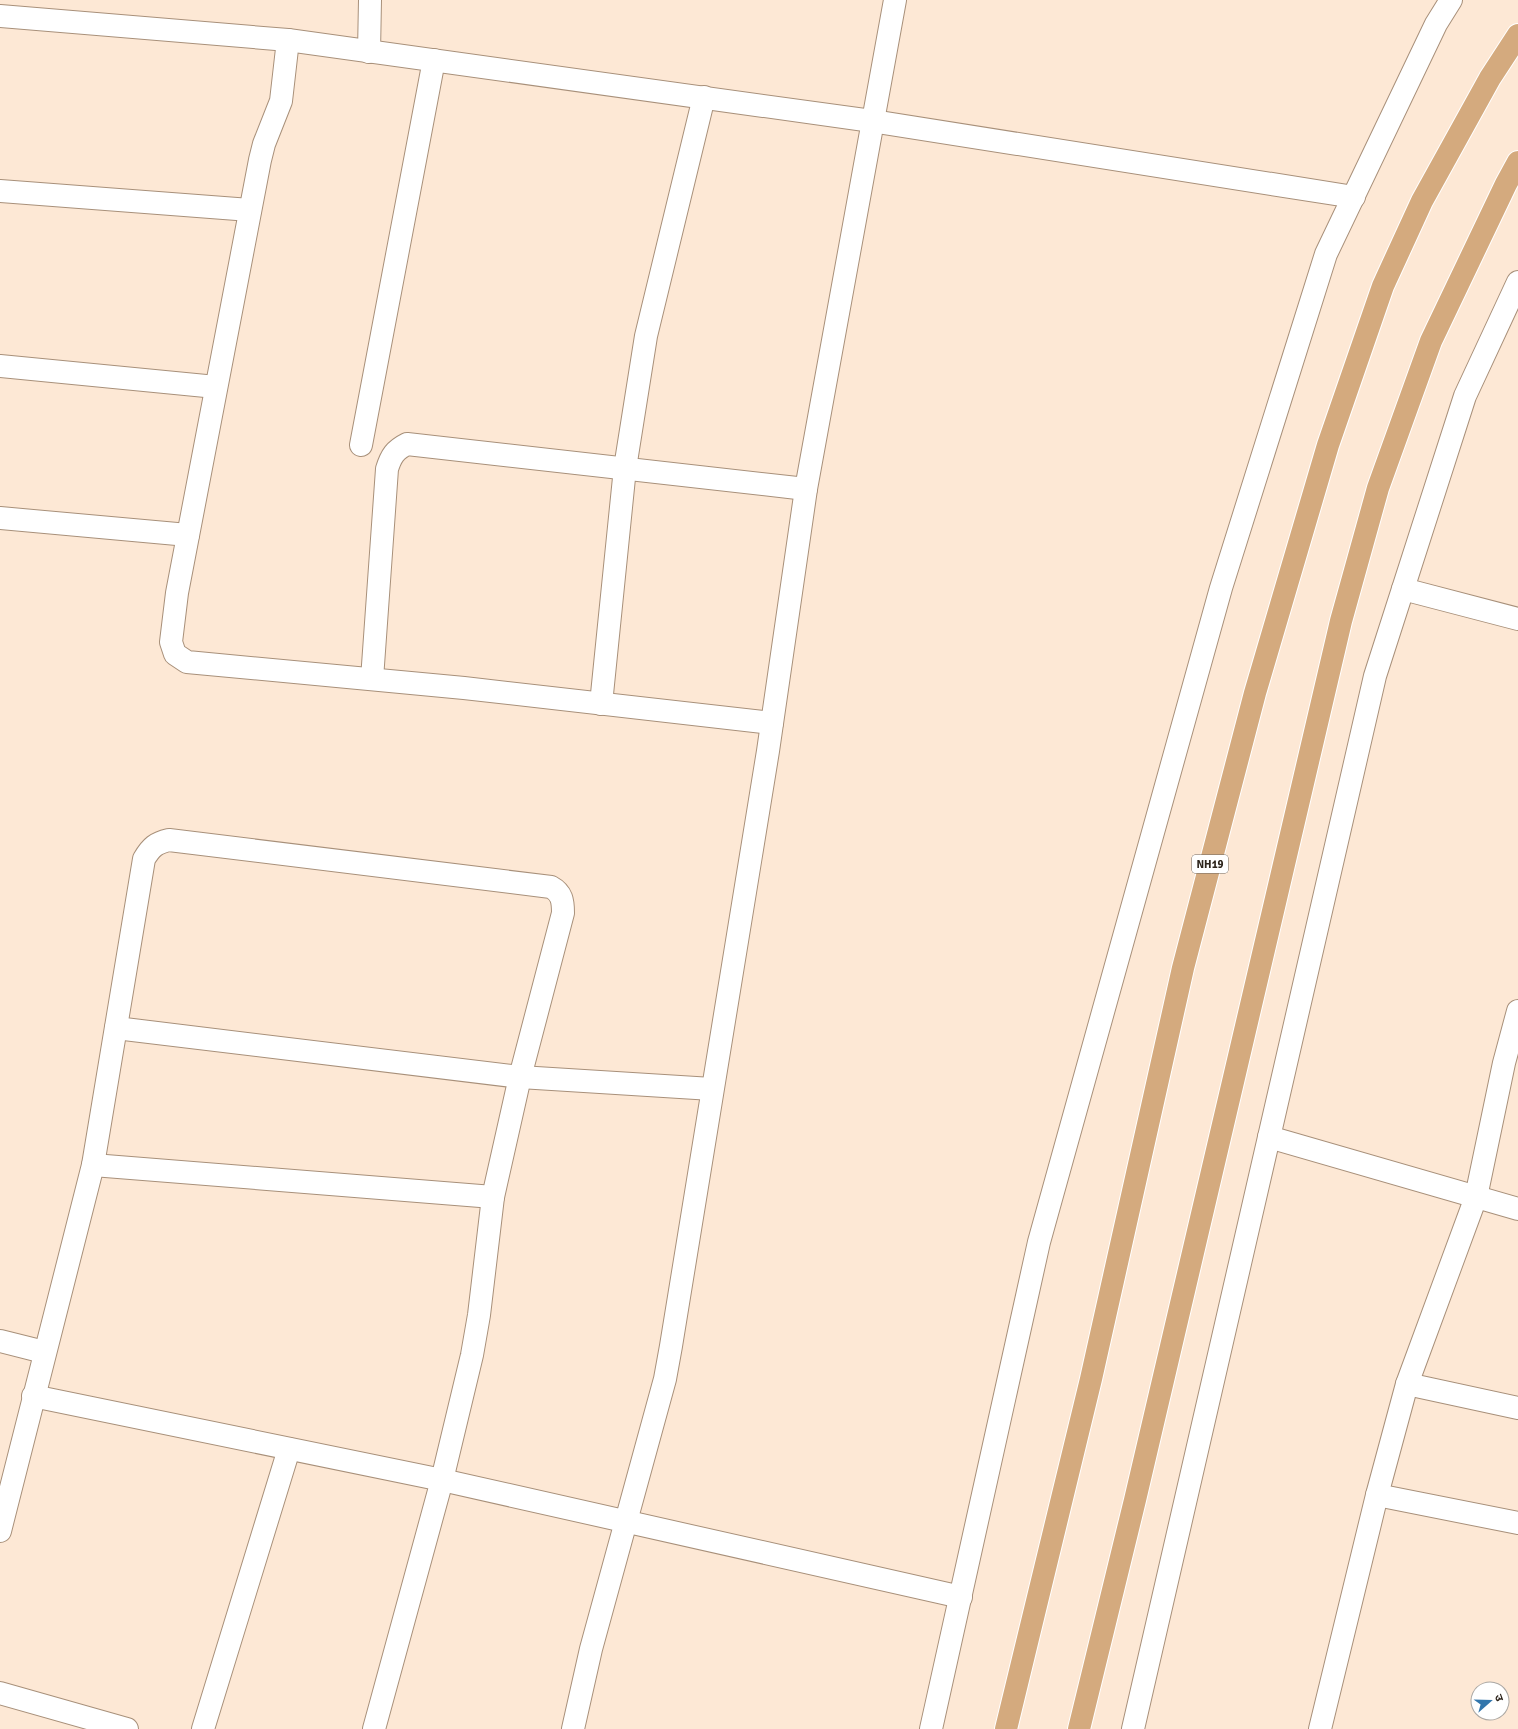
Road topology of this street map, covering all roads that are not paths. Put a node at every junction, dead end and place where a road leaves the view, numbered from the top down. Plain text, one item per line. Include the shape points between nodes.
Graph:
1 (370, 0) edge
2 (895, 0) edge
3 (1451, 0) edge
4 (0, 16) edge
5 (1518, 35) edge
6 (288, 40) junction
7 (369, 52) junction
8 (434, 60) junction
9 (704, 97) junction
10 (872, 121) junction
11 (1518, 162) edge
12 (0, 191) edge
13 (1354, 197) junction
14 (250, 210) junction
15 (1518, 282) edge
16 (0, 366) edge
17 (216, 387) junction
18 (361, 445) dead end
19 (625, 468) junction
20 (806, 489) junction
21 (0, 518) edge
22 (188, 535) junction
23 (1403, 589) junction
24 (1518, 619) edge
25 (372, 679) junction
26 (601, 704) junction
27 (772, 723) junction
28 (1518, 1011) edge
29 (116, 1028) junction
30 (1511, 1066) edge
31 (520, 1077) junction
32 (712, 1089) junction
33 (1269, 1137) junction
34 (93, 1165) junction
35 (493, 1197) junction
36 (1476, 1197) junction
37 (1518, 1209) edge
38 (0, 1341) edge
39 (44, 1352) junction
40 (1407, 1384) junction
41 (33, 1396) junction
42 (1518, 1408) edge
43 (289, 1449) junction
44 (442, 1480) junction
45 (1377, 1495) junction
46 (3, 1506) edge
47 (626, 1521) junction
48 (1518, 1523) edge
49 (0, 1531) edge
50 (961, 1597) junction
51 (0, 1693) edge
52 (127, 1729) edge
53 (203, 1729) edge
54 (374, 1729) edge
55 (573, 1729) edge
56 (931, 1729) edge
57 (1006, 1729) edge
58 (1079, 1729) edge
59 (1132, 1729) edge
60 (1320, 1729) edge

1 - 7 street
2 - 10 street
3 - 13 street via 1436,24
4 - 6 street
5 - 57 highway, NH19 via 1490,78 1422,201 1383,286 1328,445 1255,693 1185,960 1091,1379
6 - 7 street
6 - 14 street via 280,101 264,144
7 - 8 street
8 - 9 street
8 - 18 street
9 - 10 street
9 - 19 street via 646,336
10 - 13 street
10 - 20 street
11 - 58 highway via 1431,341 1378,488 1340,629
12 - 14 street
13 - 50 street via 1326,254 1221,588 1040,1242
14 - 17 street
15 - 23 street via 1465,396
16 - 17 street
17 - 22 street
19 - 20 street
19 - 25 street via 407,444 398,448 391,456 388,469
19 - 26 street
20 - 27 street
21 - 22 street
22 - 25 street via 176,593 171,642 175,654 187,662
23 - 24 street
23 - 33 street via 1374,676
25 - 26 street
26 - 27 street
27 - 32 street
28 - 30 street
29 - 31 street
29 - 31 street via 144,859 150,848 158,842 169,840 444,873 551,887 558,891 563,901 563,913
29 - 34 street
30 - 36 street
31 - 32 street
31 - 35 street
32 - 47 street via 665,1379
33 - 36 street
33 - 59 street
34 - 35 street
34 - 39 street
35 - 44 street via 472,1355
36 - 37 street
36 - 40 street
38 - 39 street
39 - 41 street
40 - 42 street
40 - 45 street
41 - 43 street
41 - 46 street
43 - 44 street
43 - 53 street
44 - 47 street
44 - 54 street
45 - 48 street
45 - 60 street
46 - 49 street
47 - 50 street
47 - 55 street via 591,1649
50 - 56 street
51 - 52 street

